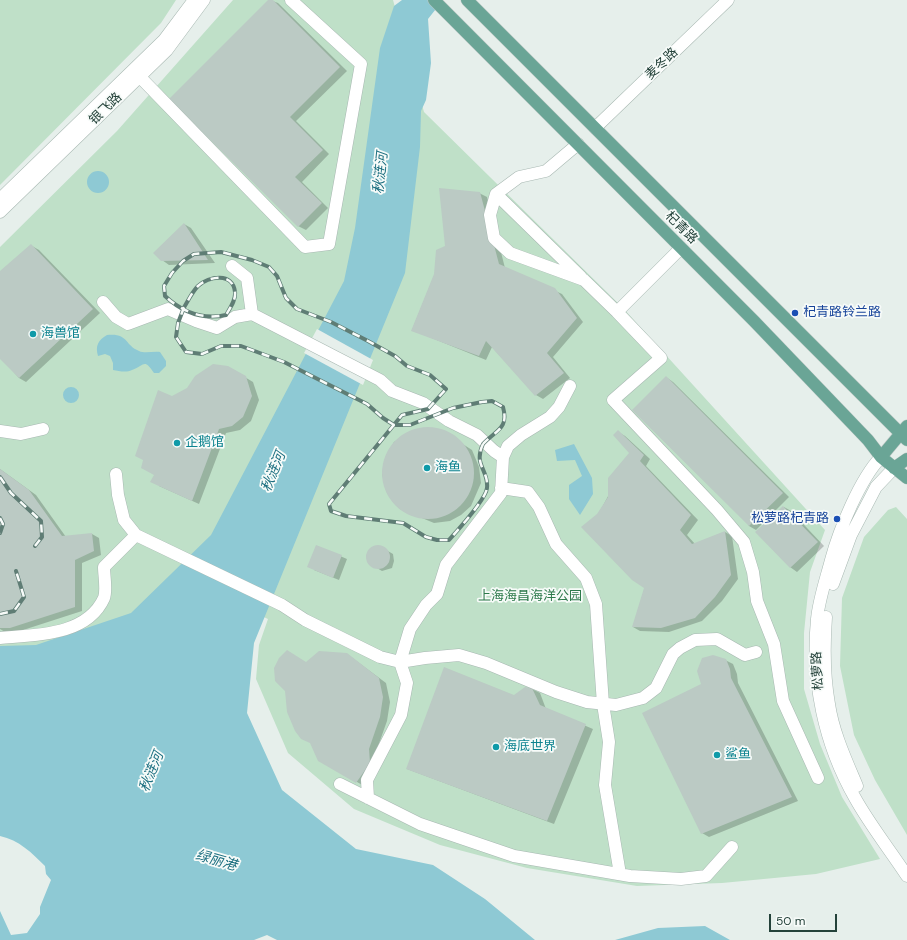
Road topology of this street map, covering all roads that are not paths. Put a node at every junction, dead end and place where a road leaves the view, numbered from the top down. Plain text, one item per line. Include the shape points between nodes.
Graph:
1 (194, 0) edge
2 (204, 0) edge
3 (291, 0) edge
4 (434, 0) edge
5 (467, 0) edge
6 (728, 0) edge
7 (140, 77) junction
8 (595, 128) junction
9 (578, 144) junction
10 (496, 194) junction
11 (0, 199) edge
12 (0, 212) edge
13 (681, 248) junction
14 (232, 266) dead end
15 (584, 280) junction
16 (103, 302) dead end
17 (617, 312) junction
18 (252, 314) junction
19 (570, 386) dead end
20 (43, 429) dead end
21 (0, 431) edge
22 (904, 433) edge
23 (503, 457) junction
24 (881, 457) junction
25 (907, 459) edge
26 (894, 468) junction
27 (116, 474) dead end
28 (907, 478) edge
29 (501, 488) junction
30 (136, 535) junction
31 (0, 638) edge
32 (756, 652) dead end
33 (400, 662) junction
34 (603, 704) junction
35 (818, 778) dead end
36 (340, 784) dead end
37 (368, 798) junction
38 (732, 847) dead end
39 (907, 864) edge
40 (620, 874) junction
41 (907, 876) edge

1 - 11 street via 164,40
2 - 7 street, 银飞路 via 168,50
3 - 7 street via 361,64 330,244 305,247
4 - 9 main road, 杞青路
5 - 8 main road, 杞青路
6 - 8 street, 麦冬路
7 - 12 street, 银飞路
8 - 22 main road, 杞青路
9 - 10 street via 546,171 519,177
9 - 13 main road, 杞青路
10 - 15 street
10 - 15 street via 490,215 494,238 510,254
13 - 17 street
13 - 24 main road, 杞青路 via 868,440
14 - 18 street via 247,278
15 - 17 street
16 - 18 street via 116,317 128,324 168,309 217,328 235,317
17 - 35 street via 661,358 613,400 744,542 754,572 757,601 774,644 783,701
18 - 23 street via 380,380 392,391 423,403 449,421 477,435
19 - 23 street via 559,407 550,417 517,438 508,446
20 - 21 street via 21,434
22 - 24 main road
23 - 29 street
24 - 26 main road, 杞青路
24 - 41 street, 松萝路 via 873,466 845,521 834,551 818,618 817,666 820,700 838,766 870,822
25 - 26 main road
26 - 28 main road, 杞青路
26 - 39 street, 松萝路 via 876,487 851,535 835,576 825,618 826,672 829,704 852,776 877,822
27 - 30 street via 124,520
29 - 33 street via 497,500 446,565 437,594 410,629
29 - 34 street via 528,492 539,507 556,544 586,578 596,604
30 - 31 street via 104,567 104,597 93,616 59,632
30 - 33 street via 282,605 305,620 380,657
32 - 34 street via 745,655 717,639 695,640 673,654 656,688 643,698 616,705
33 - 34 street via 459,656 486,663 556,692 587,702
33 - 37 street via 407,683 401,715 368,780
34 - 40 street via 608,742 605,785
36 - 37 street
37 - 40 street via 420,824 514,856
38 - 40 street via 706,876 681,879

